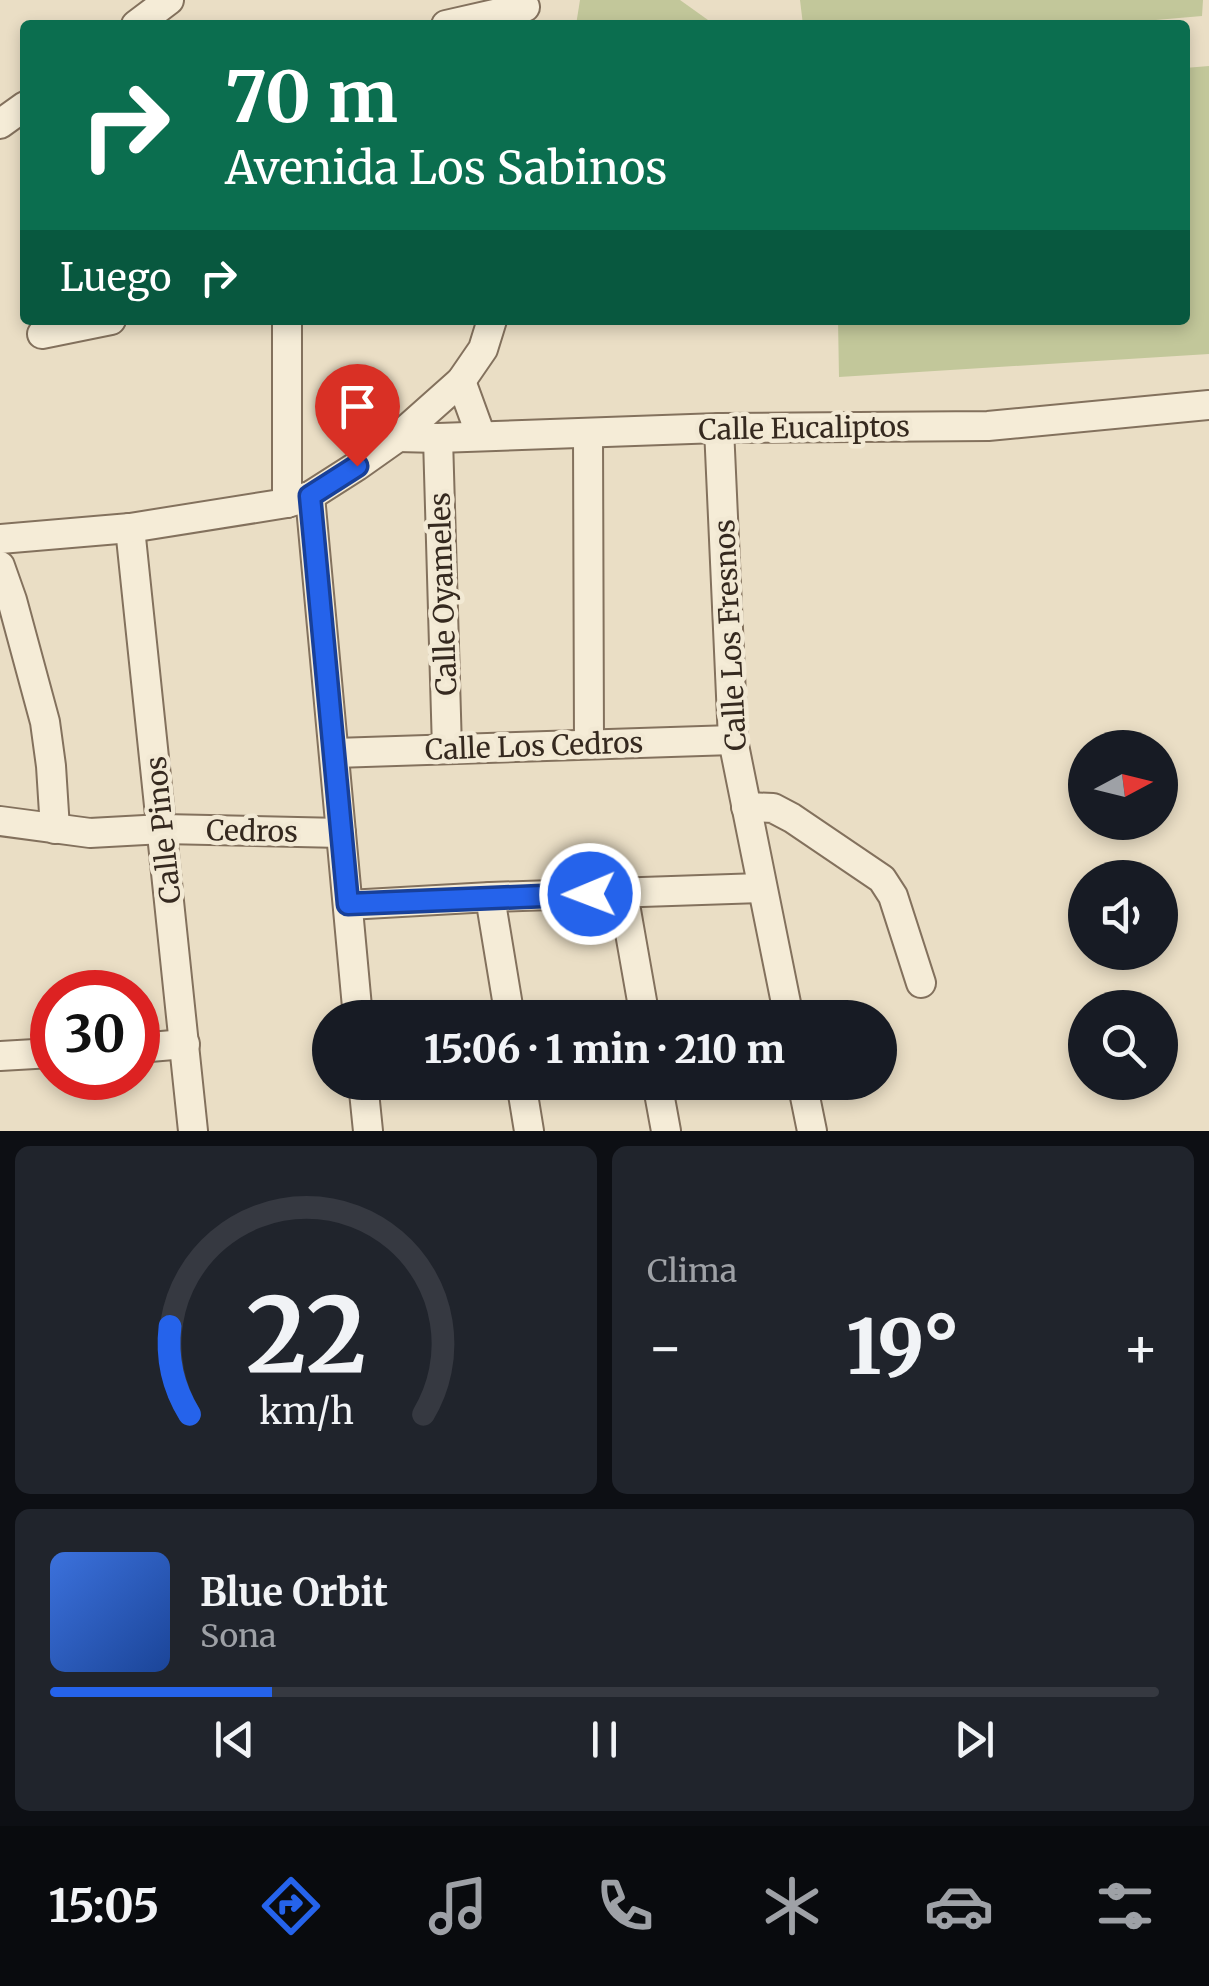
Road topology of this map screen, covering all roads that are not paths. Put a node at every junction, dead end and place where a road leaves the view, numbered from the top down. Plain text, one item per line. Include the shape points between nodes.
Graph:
1 (170, 0) edge
2 (525, 11) edge
3 (143, 20) edge
4 (474, 20) edge
5 (86, 325) edge
6 (287, 325) edge
7 (490, 325) edge
8 (42, 334) dead end
9 (461, 381) junction
10 (1209, 405) edge
11 (719, 428) junction
12 (588, 434) junction
13 (481, 436) junction
14 (398, 437) junction
15 (438, 438) junction
16 (299, 500) junction
17 (130, 528) junction
18 (0, 539) edge
19 (0, 566) edge
20 (733, 740) junction
21 (590, 744) junction
22 (447, 749) junction
23 (335, 753) junction
24 (746, 807) junction
25 (0, 821) edge
26 (55, 829) junction
27 (163, 829) junction
28 (341, 833) junction
29 (762, 888) junction
30 (623, 893) junction
31 (490, 897) junction
32 (348, 904) junction
33 (921, 983) dead end
34 (356, 1000) edge
35 (507, 1000) edge
36 (642, 1000) edge
37 (784, 1000) edge
38 (186, 1044) junction
39 (160, 1046) edge
40 (30, 1054) edge
41 (0, 1056) edge
42 (365, 1100) edge
43 (524, 1100) edge
44 (660, 1100) edge
45 (806, 1100) edge
46 (194, 1131) edge
47 (368, 1131) edge
48 (529, 1131) edge
49 (666, 1131) edge
50 (812, 1131) edge

1 - 3 street
2 - 4 street
5 - 8 street
6 - 16 street
7 - 9 street
9 - 13 street
9 - 14 street
10 - 11 street, Calle Eucaliptos via 988,426
11 - 12 street, Calle Eucaliptos
11 - 20 street, Calle Los Fresnos
12 - 13 street, Calle Eucaliptos
12 - 21 street
13 - 15 street, Calle Eucaliptos
14 - 15 street, Calle Eucaliptos
14 - 16 street
15 - 22 street, Calle Oyameles
16 - 17 street
16 - 23 street
17 - 18 street
17 - 27 street, Calle Pinos
19 - 26 street via 45,722
20 - 21 street, Calle Los Cedros
20 - 24 street, Calle Los Fresnos
21 - 22 street, Calle Los Cedros
22 - 23 street, Calle Los Cedros
23 - 28 street
24 - 29 street, Calle Los Fresnos
24 - 33 street via 773,808 792,818 882,879
25 - 26 street, Cedros
26 - 27 street, Cedros
27 - 28 street, Cedros
27 - 38 street, Calle Pinos
28 - 32 street
29 - 30 street
29 - 37 street, Calle Los Fresnos
30 - 31 street
30 - 36 street
31 - 32 street
31 - 35 street
32 - 34 street
38 - 39 street
38 - 46 street, Calle Pinos
40 - 41 street
42 - 47 street
43 - 48 street
44 - 49 street
45 - 50 street

